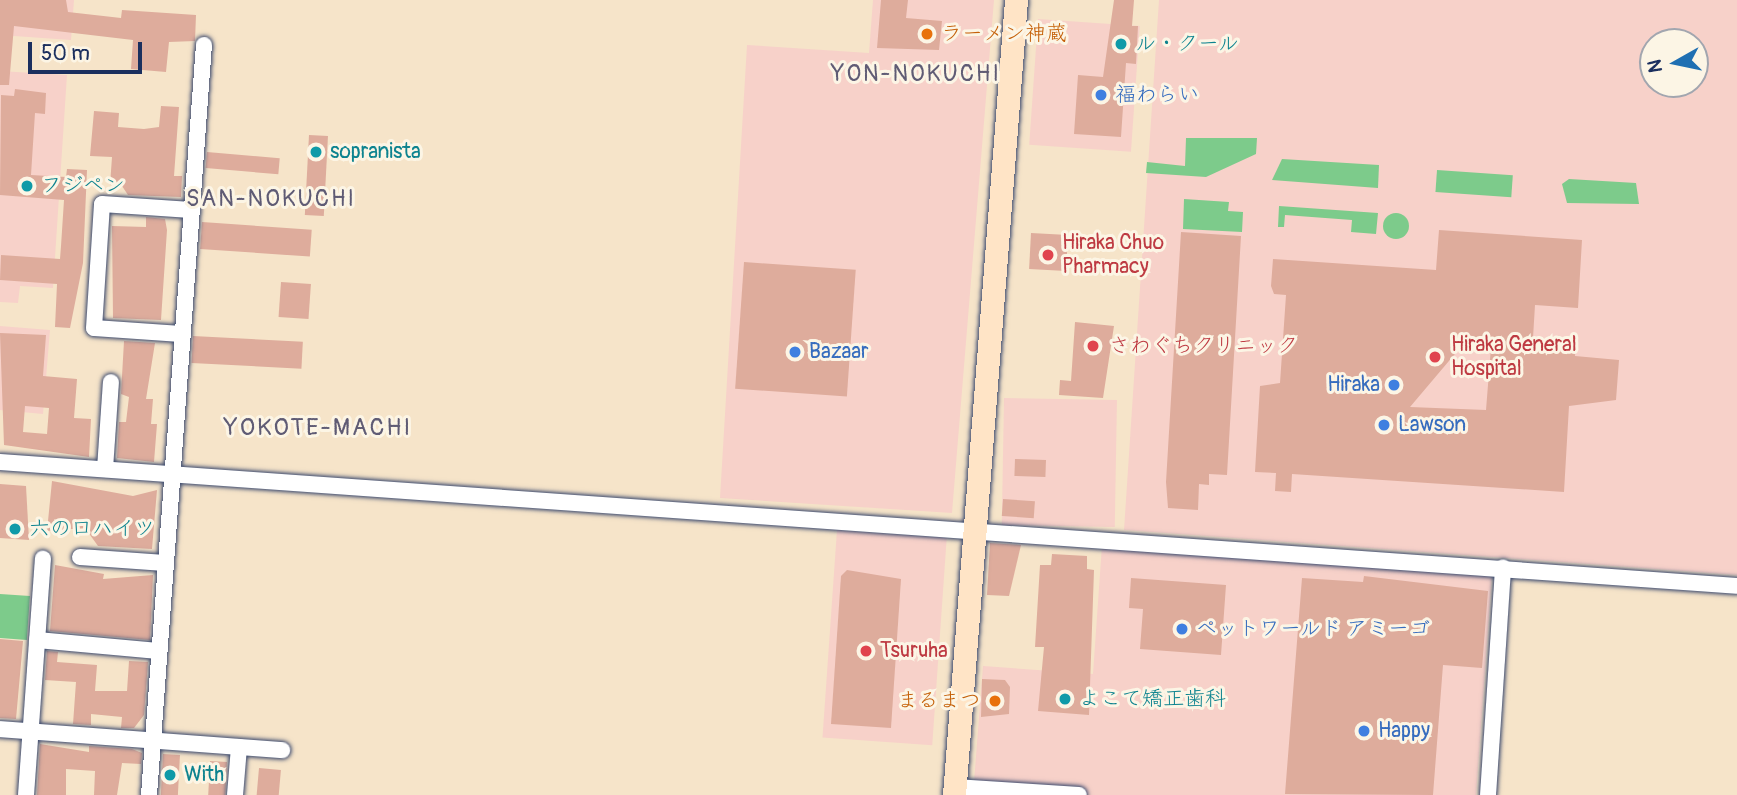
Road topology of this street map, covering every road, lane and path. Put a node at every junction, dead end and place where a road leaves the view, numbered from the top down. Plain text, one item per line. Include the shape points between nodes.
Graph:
1 (1016, 0) edge
2 (204, 45) dead end
3 (191, 210) junction
4 (181, 334) junction
5 (111, 382) dead end
6 (0, 462) edge
7 (105, 469) junction
8 (171, 475) junction
9 (972, 533) junction
10 (80, 557) dead end
11 (43, 559) dead end
12 (165, 563) junction
13 (1503, 567) junction
14 (1737, 586) edge
15 (37, 640) junction
16 (159, 651) junction
17 (0, 729) edge
18 (30, 731) junction
19 (153, 740) junction
20 (239, 747) junction
21 (282, 750) dead end
22 (955, 791) edge
23 (26, 795) edge
24 (149, 795) edge
25 (235, 795) edge
26 (1079, 795) edge
27 (1488, 795) edge

1 - 9 street
2 - 3 street
3 - 4 street
3 - 4 street via 102,204 94,328
4 - 8 street
5 - 7 street
6 - 7 street
7 - 8 street
8 - 9 street
8 - 12 street
9 - 13 street
9 - 22 street
10 - 12 street
11 - 15 street
12 - 16 street
13 - 14 street
13 - 27 street
15 - 16 street
15 - 18 street
16 - 19 street
17 - 18 street
18 - 19 street
18 - 23 street
19 - 20 street
19 - 24 street
20 - 21 street
20 - 25 street
22 - 26 street

